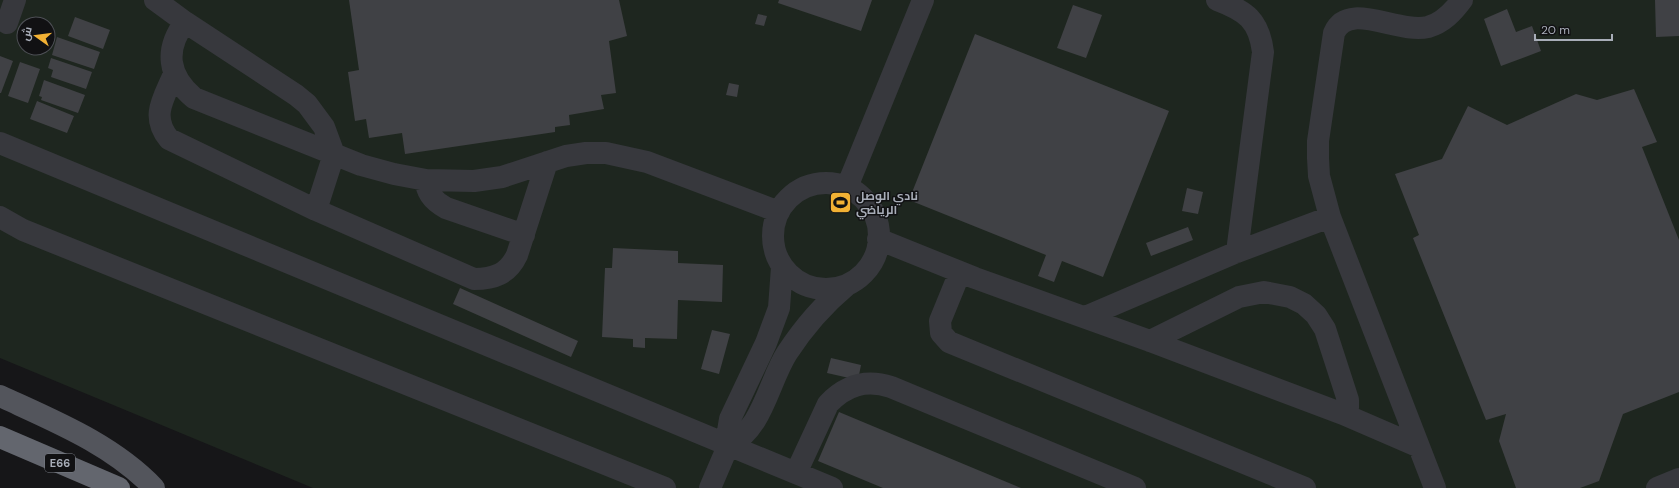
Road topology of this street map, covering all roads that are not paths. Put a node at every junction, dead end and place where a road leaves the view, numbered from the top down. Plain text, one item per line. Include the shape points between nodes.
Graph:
1 (15, 0) edge
2 (156, 0) edge
3 (923, 0) edge
4 (1218, 0) edge
5 (1462, 0) edge
6 (185, 22) junction
7 (7, 23) dead end
8 (174, 74) junction
9 (0, 143) edge
10 (334, 154) junction
11 (547, 162) junction
12 (426, 180) junction
13 (847, 188) junction
14 (316, 210) junction
15 (779, 212) junction
16 (0, 217) edge
17 (1330, 217) junction
18 (524, 235) junction
19 (878, 240) junction
20 (1237, 252) junction
21 (782, 267) junction
22 (960, 272) junction
23 (847, 284) junction
24 (1085, 317) junction
25 (1150, 340) junction
26 (0, 396) edge
27 (1343, 414) junction
28 (0, 437) edge
29 (728, 446) junction
30 (1417, 446) junction
31 (796, 473) junction
32 (1679, 479) edge
33 (119, 488) edge
34 (154, 488) edge
35 (665, 488) edge
36 (710, 488) edge
37 (832, 488) edge
38 (1135, 488) edge
39 (1305, 488) edge
40 (1435, 488) edge
41 (1657, 488) edge

1 - 7 lane
2 - 6 lane
3 - 13 lane
4 - 20 lane via 1238,8 1257,26 1263,52
5 - 17 lane via 1447,17 1428,27 1407,26 1362,11 1352,11 1337,23 1318,141 1319,176
6 - 8 lane via 177,33 172,48
6 - 10 lane via 290,90 307,104 324,128
8 - 10 lane via 183,89 194,98
8 - 14 lane via 160,105 159,114 163,132 169,139
9 - 29 lane
10 - 12 lane via 361,165
10 - 14 lane
11 - 12 lane via 502,177 474,181
11 - 15 lane via 586,153 606,153 625,157 647,162
11 - 18 lane
12 - 18 lane via 430,195 437,203
13 - 15 lane via 824,183 808,187 793,194
13 - 19 lane via 860,196 871,209 877,224
14 - 18 lane via 474,279 488,279 501,275 512,266
15 - 21 lane via 774,225 773,240
16 - 35 lane via 23,230
17 - 20 lane
17 - 30 lane
19 - 22 lane
19 - 23 lane via 875,256 868,268 859,278
20 - 24 lane
21 - 23 lane via 804,285 819,289 833,289
21 - 29 lane via 779,308 766,344 730,419
22 - 24 lane
22 - 39 lane via 940,321 941,333 949,342
23 - 29 lane via 798,335 750,429
24 - 25 lane
25 - 27 lane
25 - 27 lane via 1238,297 1264,292 1290,296 1304,304 1325,328 1348,400 1348,408
26 - 34 main road via 83,435 113,454
27 - 30 lane
28 - 33 highway, E66
29 - 31 lane
29 - 36 lane
30 - 40 lane
31 - 37 lane
31 - 38 lane via 828,404 846,389 868,383 891,387
32 - 41 lane

